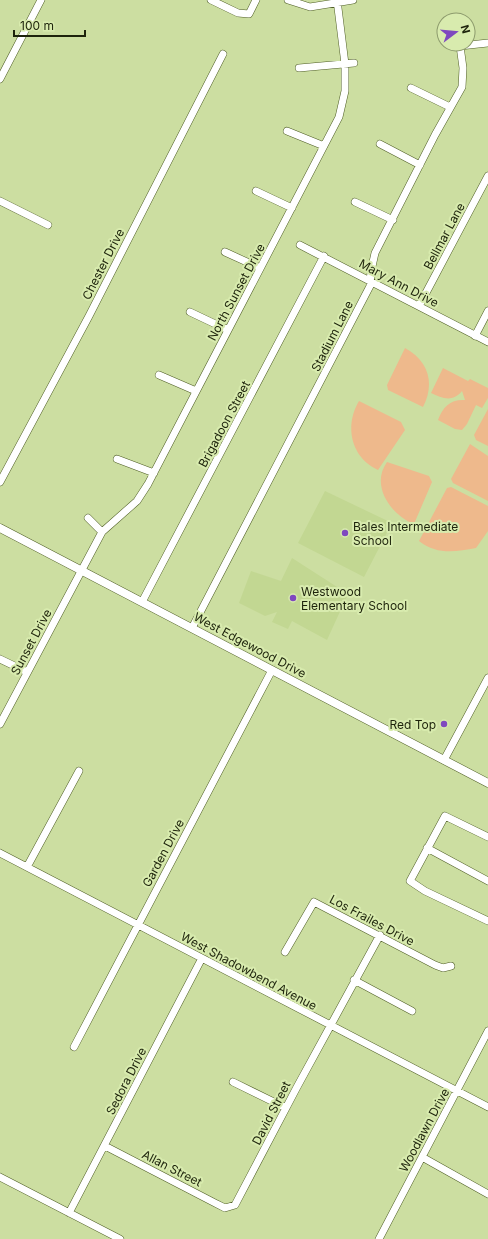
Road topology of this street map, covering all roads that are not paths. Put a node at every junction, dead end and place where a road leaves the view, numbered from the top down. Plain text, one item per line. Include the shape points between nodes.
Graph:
1 (41, 0) edge
2 (211, 0) edge
3 (256, 0) edge
4 (288, 0) edge
5 (353, 0) edge
6 (337, 1) edge
7 (488, 43) edge
8 (223, 54) dead end
9 (354, 63) dead end
10 (345, 64) junction
11 (299, 68) dead end
12 (0, 79) edge
13 (411, 88) dead end
14 (450, 107) junction
15 (287, 131) dead end
16 (380, 144) dead end
17 (324, 146) junction
18 (420, 165) junction
19 (488, 176) edge
20 (256, 191) dead end
21 (0, 201) edge
22 (355, 202) dead end
23 (292, 208) junction
24 (393, 220) junction
25 (48, 225) dead end
26 (300, 244) dead end
27 (225, 252) dead end
28 (324, 256) junction
29 (260, 268) junction
30 (370, 280) junction
31 (419, 306) junction
32 (488, 311) edge
33 (190, 312) dead end
34 (228, 330) junction
35 (475, 336) junction
36 (488, 342) edge
37 (159, 375) dead end
38 (196, 391) junction
39 (117, 458) dead end
40 (154, 473) junction
41 (0, 482) edge
42 (88, 518) dead end
43 (0, 528) edge
44 (102, 532) junction
45 (81, 570) junction
46 (142, 602) junction
47 (192, 628) junction
48 (0, 658) edge
49 (272, 670) junction
50 (27, 672) junction
51 (488, 678) edge
52 (0, 724) edge
53 (444, 760) junction
54 (79, 771) dead end
55 (488, 783) edge
56 (488, 837) edge
57 (427, 848) junction
58 (0, 853) edge
59 (27, 867) junction
60 (488, 881) edge
61 (488, 921) edge
62 (138, 925) junction
63 (380, 935) junction
64 (285, 952) dead end
65 (202, 958) junction
66 (450, 966) dead end
67 (354, 980) junction
68 (412, 1011) dead end
69 (330, 1025) junction
70 (488, 1031) edge
71 (74, 1047) dead end
72 (233, 1082) dead end
73 (456, 1091) junction
74 (488, 1107) edge
75 (286, 1108) junction
76 (105, 1146) junction
77 (422, 1157) junction
78 (0, 1177) edge
79 (488, 1194) edge
80 (230, 1207) joint
81 (69, 1213) junction
82 (120, 1239) edge
83 (379, 1239) edge

1 - 12 street
2 - 3 street via 238,13 249,14
4 - 6 street via 310,7
5 - 6 street
6 - 10 street, North Sunset Drive
7 - 14 street, Stadium Lane via 460,46 462,87
8 - 41 street, Chester Drive via 92,310
9 - 10 street
10 - 11 street
10 - 17 street, North Sunset Drive via 345,92 339,117
13 - 14 street
14 - 18 street, Stadium Lane
15 - 17 street
16 - 18 street
17 - 23 street, North Sunset Drive
18 - 24 street, Stadium Lane
19 - 31 street, Bellmar Lane
20 - 23 street
21 - 25 street
22 - 24 street
23 - 29 street, North Sunset Drive
24 - 30 street, Stadium Lane via 375,254
26 - 28 street, Mary Ann Drive
27 - 29 street
28 - 30 street, Mary Ann Drive
28 - 46 street, Brigadoon Street
29 - 34 street, North Sunset Drive
30 - 31 street, Mary Ann Drive
30 - 47 street, Stadium Lane via 370,286
31 - 35 street, Mary Ann Drive
32 - 35 street
33 - 34 street
34 - 38 street, North Sunset Drive
35 - 36 street, Mary Ann Drive
37 - 38 street
38 - 40 street, North Sunset Drive
39 - 40 street
40 - 44 street, North Sunset Drive via 137,501
42 - 44 street
43 - 45 main road, West Edgewood Drive
44 - 45 street, North Sunset Drive
45 - 46 main road, West Edgewood Drive
45 - 50 street, Sunset Drive
46 - 47 main road, West Edgewood Drive
47 - 49 main road, West Edgewood Drive
48 - 50 street
49 - 53 main road, West Edgewood Drive
49 - 62 street, Garden Drive
50 - 52 street, Sunset Drive
51 - 53 street
53 - 55 main road, West Edgewood Drive
54 - 59 street
56 - 57 street via 445,816
57 - 60 street
57 - 61 street via 410,881 424,891
58 - 59 street, West Shadowbend Avenue
59 - 62 street, West Shadowbend Avenue
62 - 65 street, West Shadowbend Avenue
62 - 71 street, Garden Drive
63 - 64 street, Los Frailes Drive via 314,902
63 - 66 street, Los Frailes Drive via 435,965 443,968
63 - 67 street, David Street
65 - 69 street, West Shadowbend Avenue
65 - 76 street, Sedora Drive
67 - 68 street
67 - 69 street, David Street
69 - 73 street, West Shadowbend Avenue
69 - 75 street, David Street
70 - 73 street, Woodlawn Drive
72 - 75 street
73 - 74 street, West Shadowbend Avenue
73 - 77 street, Woodlawn Drive
75 - 80 street, David Street via 235,1205
76 - 80 street, Allan Street via 215,1203
76 - 81 street, Sedora Drive
77 - 79 street
77 - 83 street, Woodlawn Drive
78 - 81 street
81 - 82 street

